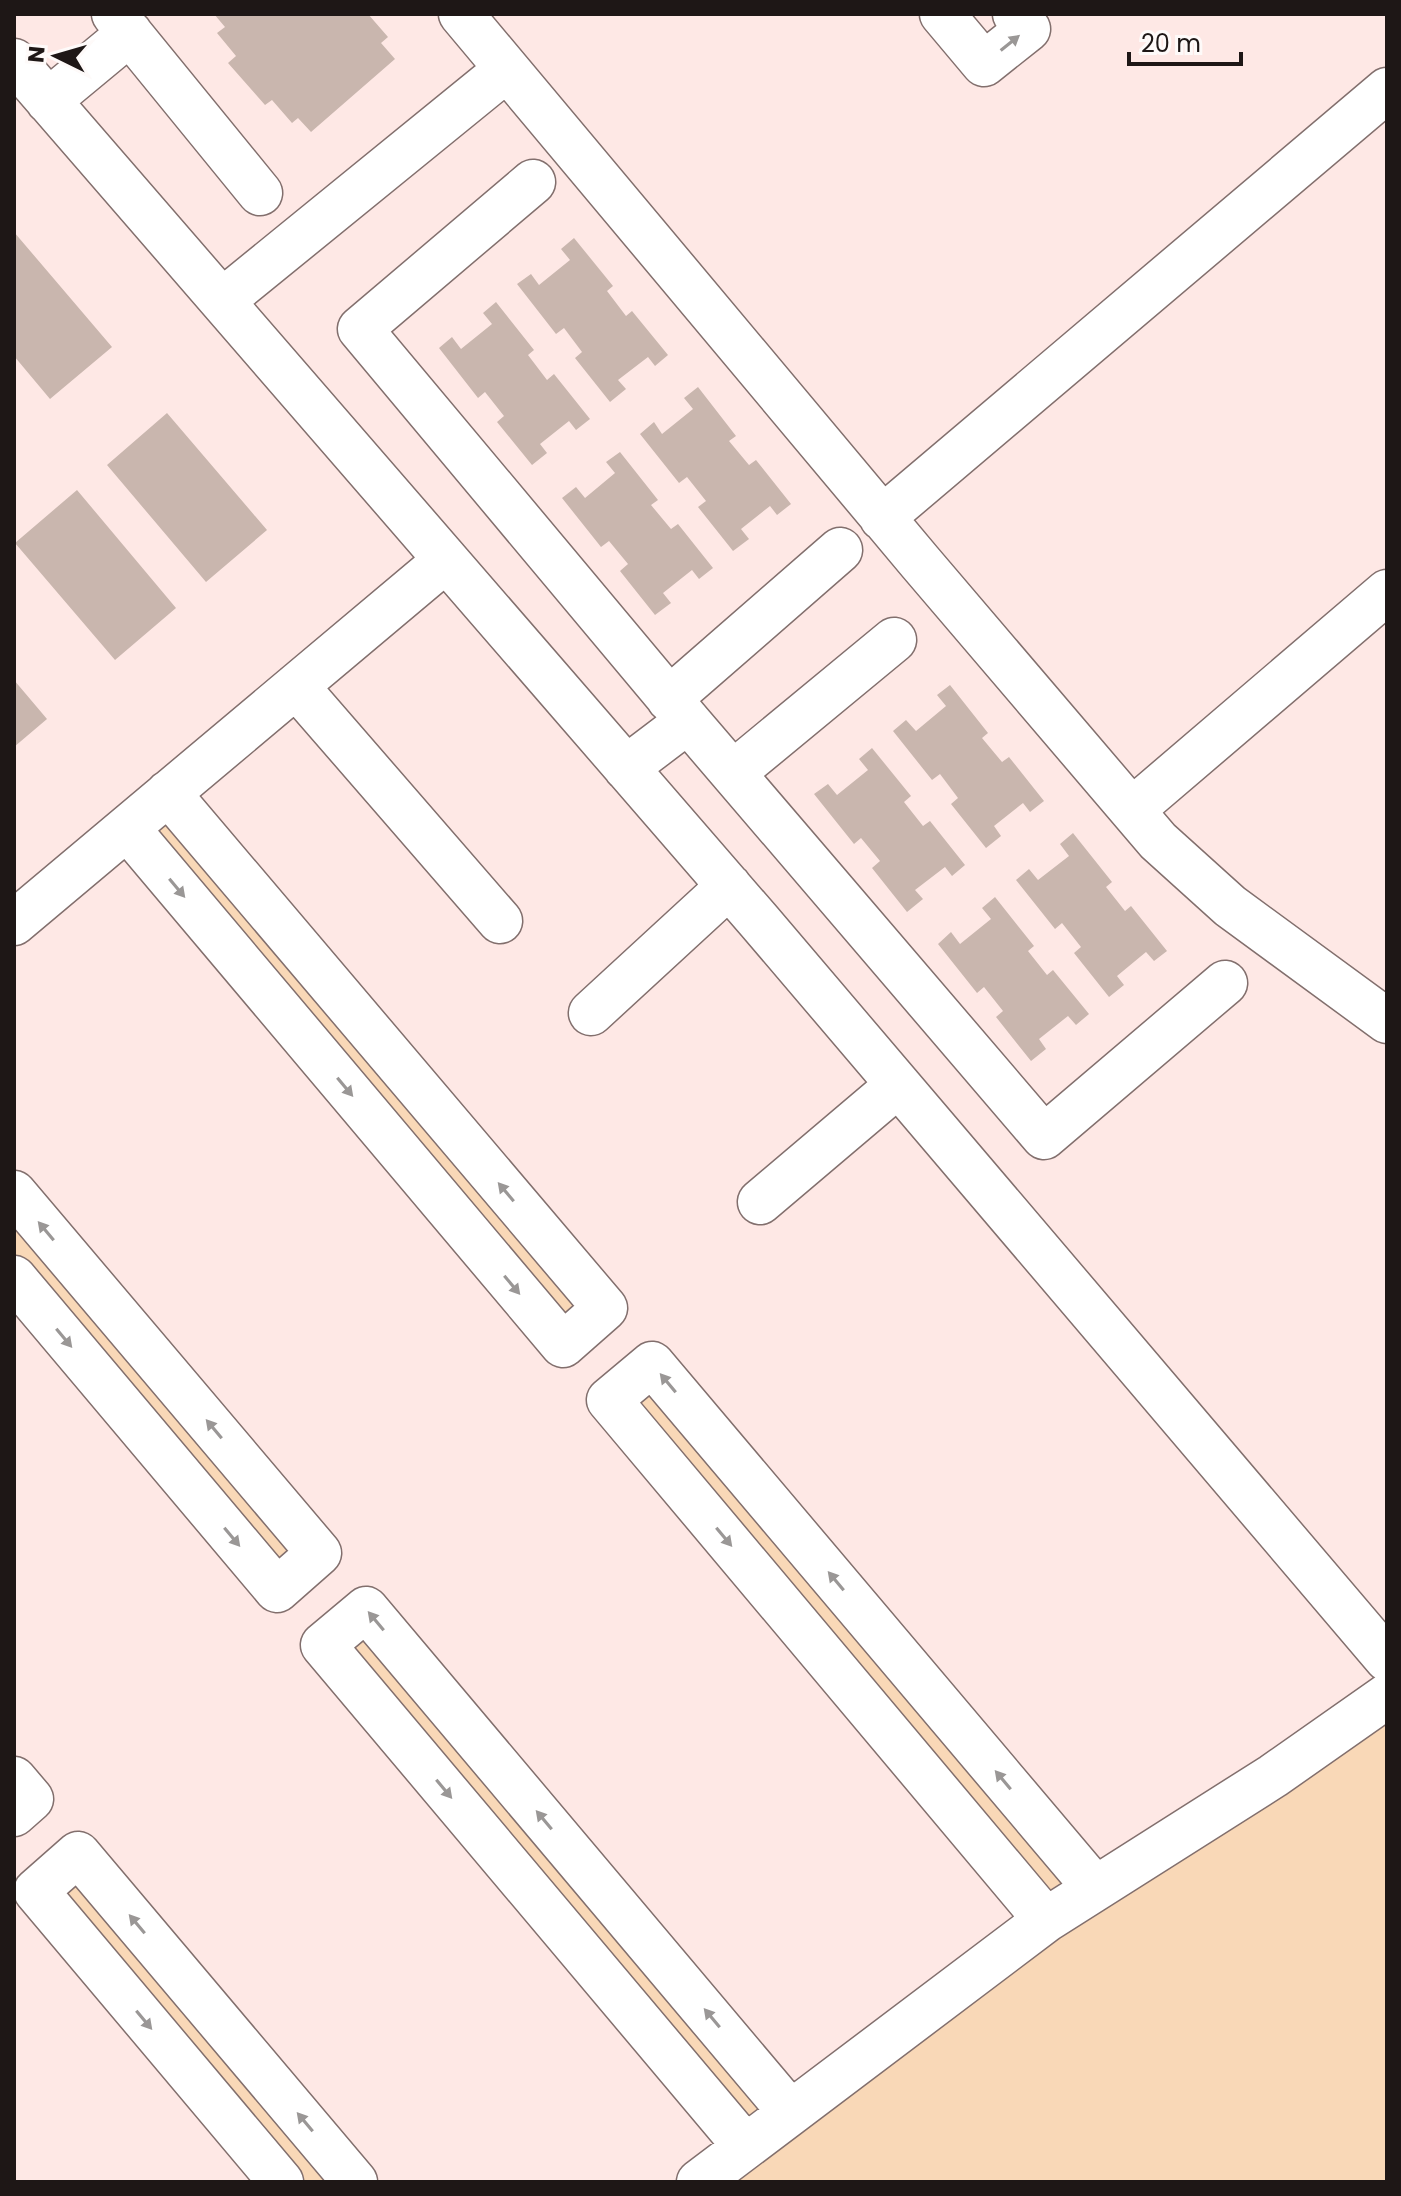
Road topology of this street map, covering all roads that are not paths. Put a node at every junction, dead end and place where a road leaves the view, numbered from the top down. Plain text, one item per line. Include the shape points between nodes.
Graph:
1 (461, 14) edge
2 (942, 14) edge
3 (1015, 14) edge
4 (122, 24) edge
5 (14, 61) edge
6 (507, 69) junction
7 (1387, 90) edge
8 (48, 101) junction
9 (533, 182) dead end
10 (260, 193) dead end
11 (222, 301) junction
12 (882, 518) junction
13 (840, 550) dead end
14 (446, 560) junction
15 (1387, 592) edge
16 (894, 640) dead end
17 (296, 686) junction
18 (678, 710) junction
19 (626, 768) junction
20 (733, 773) junction
21 (168, 793) junction
22 (1132, 810) junction
23 (127, 828) junction
24 (729, 886) junction
25 (500, 921) dead end
26 (14, 923) edge
27 (1225, 983) dead end
28 (591, 1013) dead end
29 (1387, 1021) edge
30 (898, 1085) junction
31 (14, 1193) edge
32 (760, 1202) dead end
33 (14, 1278) edge
34 (1387, 1659) edge
35 (1387, 1696) edge
36 (14, 1779) edge
37 (14, 1814) edge
38 (1095, 1888) junction
39 (1046, 1920) junction
40 (790, 2112) junction
41 (745, 2146) junction
42 (281, 2182) edge
43 (355, 2182) edge
44 (699, 2182) edge

1 - 6 street
2 -> 3 street via 984,64 1028,29
4 - 8 street
4 - 10 street
5 - 8 street
6 - 11 street
6 - 12 street
7 - 12 street
8 - 11 street
9 - 18 street via 360,329
11 - 14 street
12 - 22 street
13 - 18 street
14 - 17 street
14 - 19 street
15 - 22 street
16 - 20 street
17 - 21 street
17 - 25 street
18 - 19 street
18 - 20 street
19 - 24 street
20 - 27 street via 1044,1137
21 - 23 street
23 -> 21 street via 563,1345 605,1308
22 - 29 street via 1230,906
23 - 26 street
24 - 28 street
24 - 30 street
30 - 32 street
30 - 34 street
33 -> 31 street via 277,1590 319,1553
35 - 38 street via 1273,1776
36 - 37 street via 31,1799
38 - 39 street
38 -> 39 street via 652,1364 609,1400
39 - 40 street
40 - 41 street
40 -> 41 street via 366,1609 323,1645
41 - 44 street
43 -> 42 street via 78,1854 36,1891

